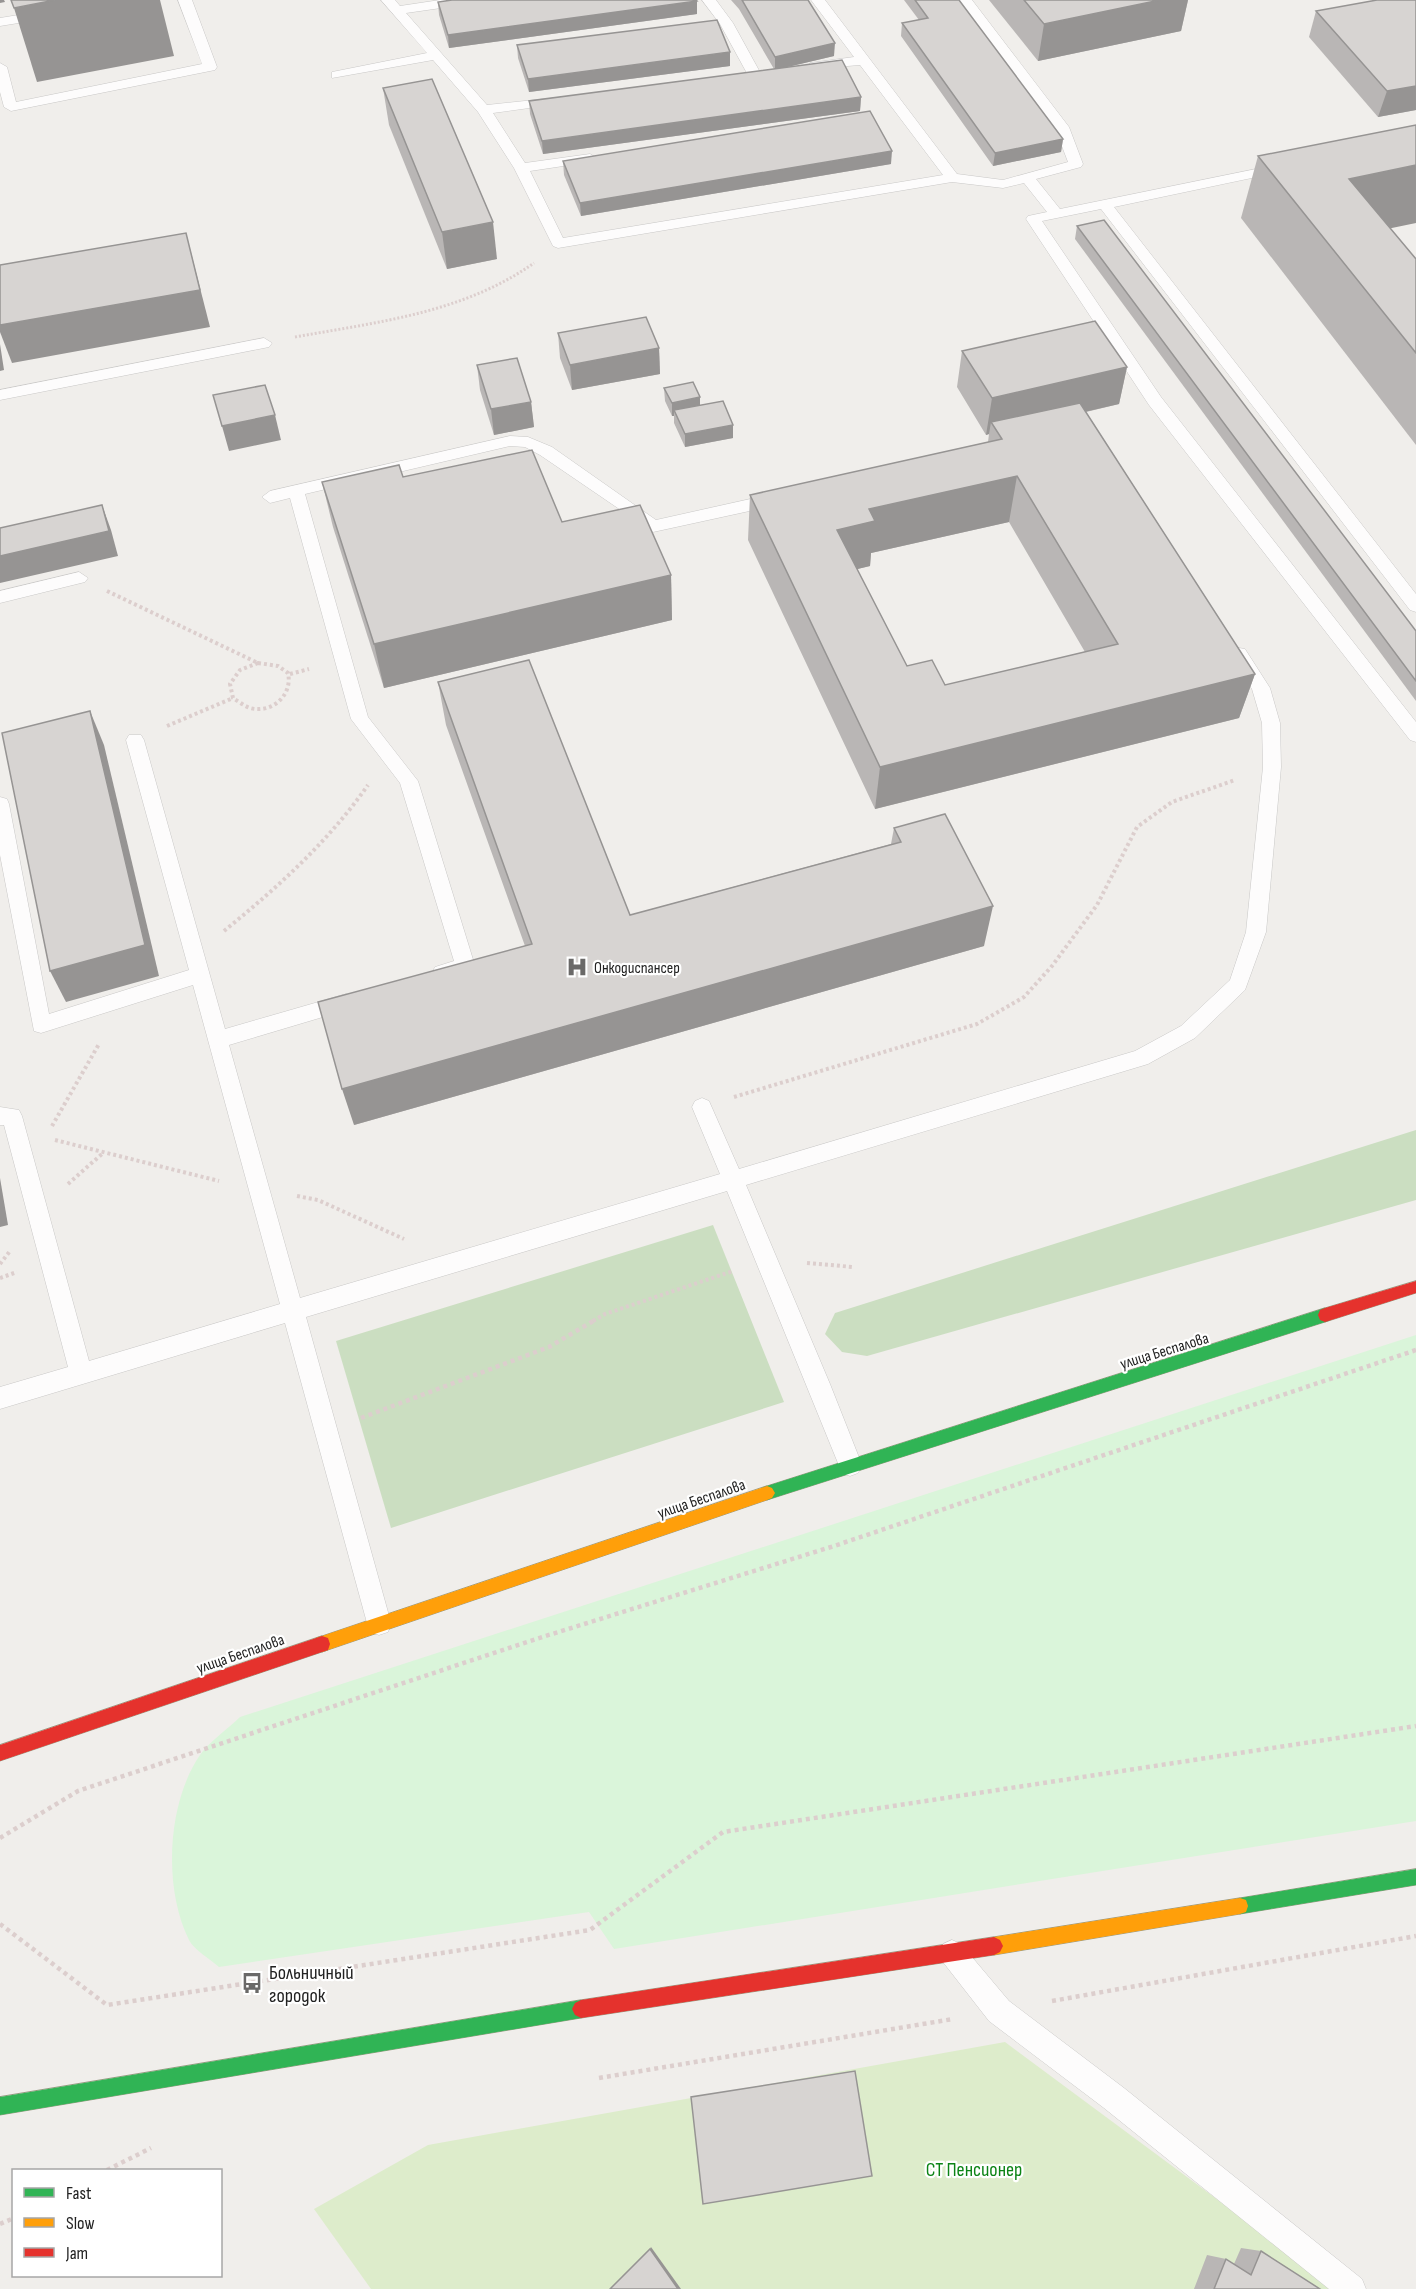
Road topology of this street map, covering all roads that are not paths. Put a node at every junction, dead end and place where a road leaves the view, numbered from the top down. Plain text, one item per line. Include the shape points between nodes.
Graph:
1 (185, 0) edge
2 (469, 0) edge
3 (709, 0) edge
4 (818, 0) edge
5 (965, 0) edge
6 (89, 5) edge
7 (393, 5) edge
8 (0, 22) edge
9 (436, 55) junction
10 (865, 60) junction
11 (0, 67) edge
12 (798, 69) edge
13 (754, 74) edge
14 (337, 75) dead end
15 (578, 98) edge
16 (483, 110) junction
17 (601, 156) edge
18 (1300, 164) edge
19 (521, 168) junction
20 (952, 178) junction
21 (1028, 178) junction
22 (1104, 204) junction
23 (1056, 214) junction
24 (264, 343) road end
25 (0, 395) edge
26 (296, 491) junction
27 (793, 495) edge
28 (270, 497) dead end
29 (79, 578) road end
30 (0, 597) edge
31 (1416, 606) edge
32 (1229, 638) edge
33 (1416, 735) edge
34 (135, 740) road end
35 (0, 804) edge
36 (197, 965) junction
37 (420, 979) edge
38 (364, 996) edge
39 (218, 1040) junction
40 (702, 1107) road end
41 (0, 1116) edge
42 (732, 1179) junction
43 (1416, 1287) edge
44 (293, 1310) junction
45 (81, 1373) junction
46 (0, 1398) edge
47 (849, 1465) junction
48 (379, 1623) junction
49 (0, 1753) edge
50 (1416, 1878) edge
51 (952, 1953) junction
52 (7, 2099) edge
53 (1352, 2289) edge

1 - 11 lane via 210,68 11,107
2 - 7 lane
3 - 13 lane
4 - 10 lane
5 - 21 lane via 1062,127 1076,165
6 - 8 lane
7 - 9 lane
9 - 14 lane
9 - 16 lane
10 - 12 lane
10 - 20 lane
15 - 16 lane
16 - 19 lane
17 - 19 lane
18 - 22 lane
19 - 20 lane via 558,243
20 - 21 lane via 1003,184
21 - 23 lane
22 - 23 lane
22 - 31 lane
23 - 33 lane via 1033,219 1155,401
24 - 25 lane
26 - 27 lane via 510,441 528,442 546,451 653,526
26 - 28 lane
26 - 37 lane via 360,719 409,781 465,966
29 - 30 lane
32 - 42 lane via 1261,688 1271,723 1272,767 1256,932 1238,984 1188,1032 1140,1058
34 - 36 lane
35 - 36 lane via 41,1025 136,994
36 - 39 lane
38 - 39 lane
39 - 44 lane
40 - 42 lane
41 - 45 lane via 12,1116
42 - 44 lane
42 - 47 lane
43 - 47 main road, улица Беспалова
44 - 45 lane
44 - 48 lane
45 - 46 lane
47 - 48 main road, улица Беспалова
48 - 49 main road, улица Беспалова
50 - 51 main road
51 - 52 main road
51 - 53 lane via 999,2011

